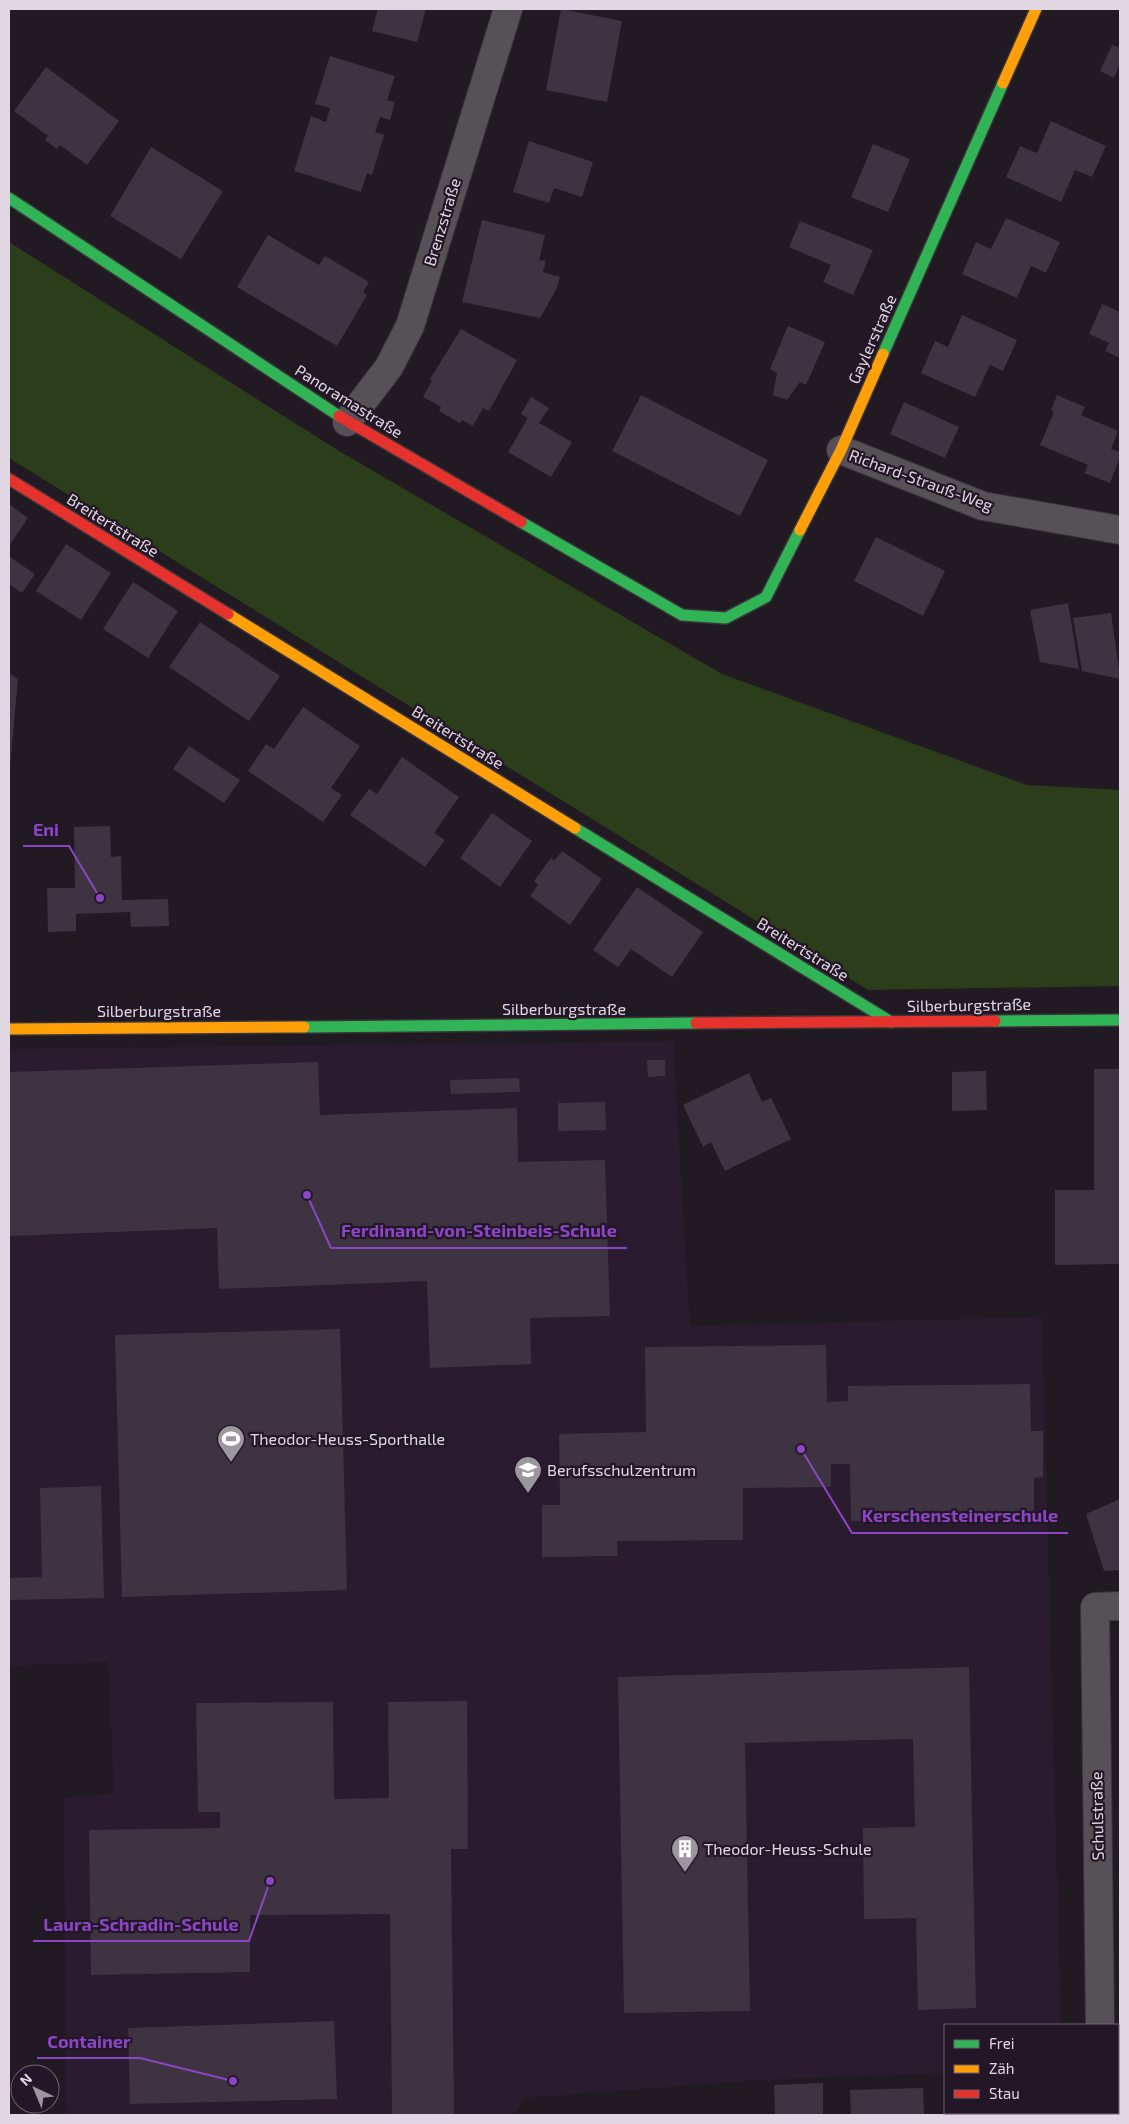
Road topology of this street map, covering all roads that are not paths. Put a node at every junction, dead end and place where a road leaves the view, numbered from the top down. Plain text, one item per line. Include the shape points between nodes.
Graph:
1 (508, 9) edge
2 (1036, 9) edge
3 (9, 198) edge
4 (347, 422) junction
5 (841, 450) junction
6 (9, 479) edge
7 (1120, 530) edge
8 (682, 615) joint
9 (1120, 1020) edge
10 (891, 1022) junction
11 (9, 1028) edge
12 (1107, 1606) edge
13 (1100, 2024) edge

1 - 4 street, Brenzstraße via 410,326 389,367
2 - 5 street, Gaylerstraße
3 - 4 street, Panoramastraße
4 - 8 street, Panoramastraße
5 - 7 street, Richard-Strauß-Weg via 983,506
5 - 8 street, Gaylerstraße via 766,597 726,618
6 - 10 street, Breitertstraße
9 - 10 street, Silberburgstraße
10 - 11 street, Silberburgstraße
12 - 13 street, Schulstraße

